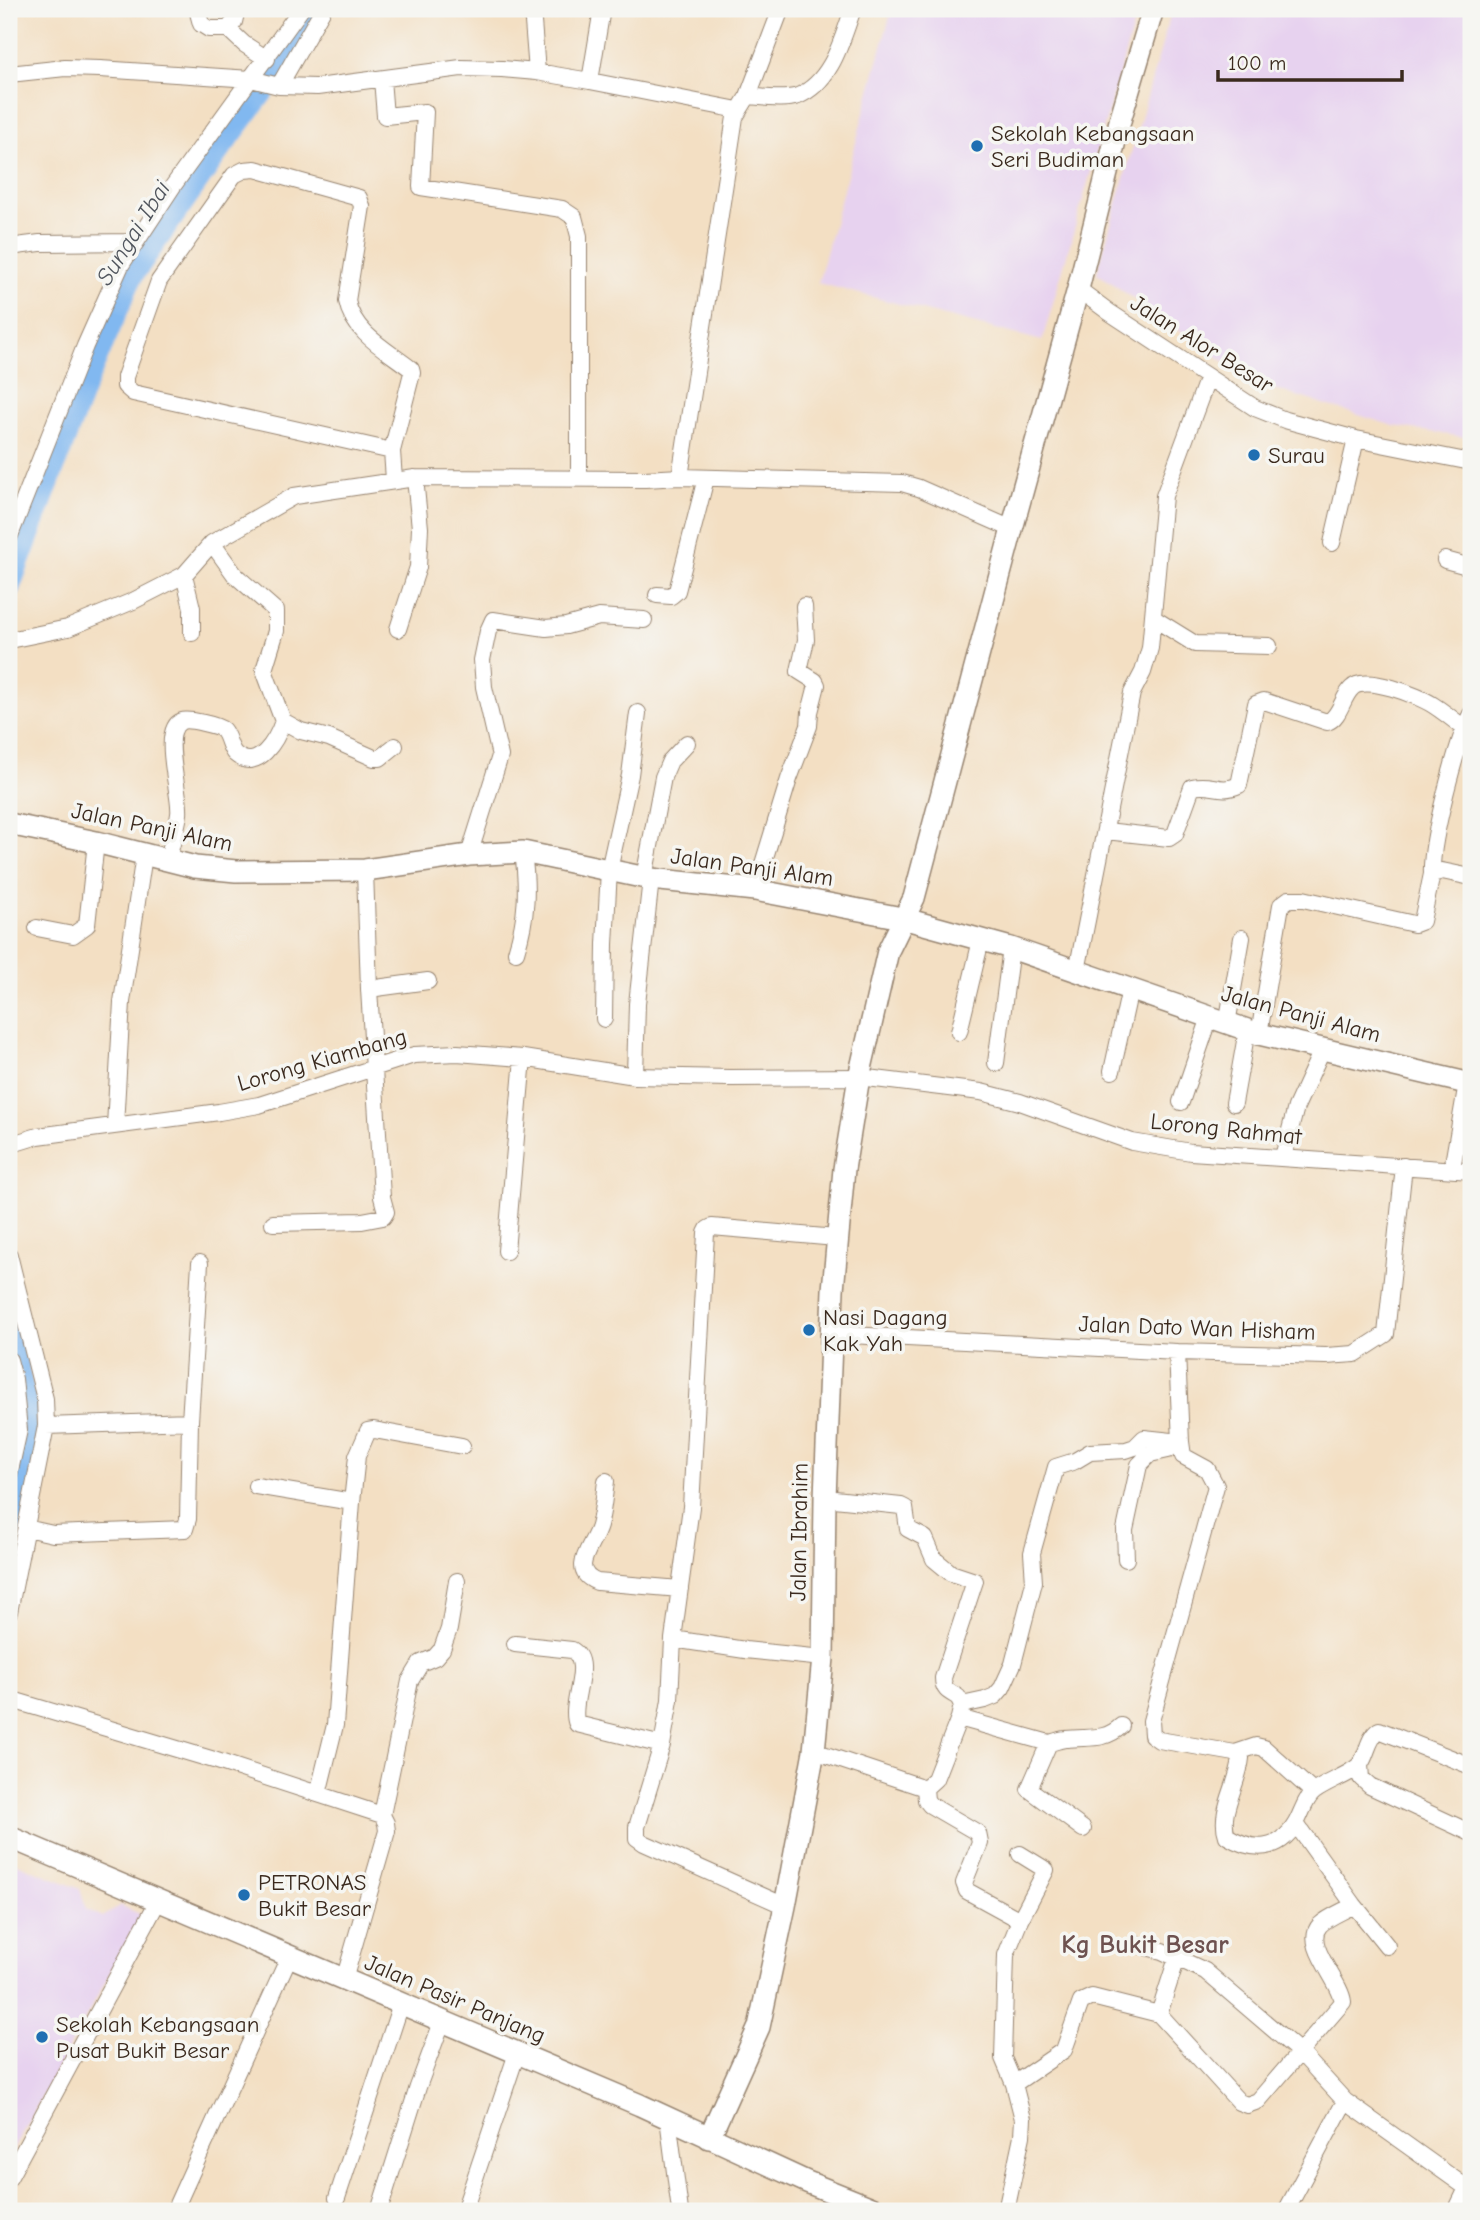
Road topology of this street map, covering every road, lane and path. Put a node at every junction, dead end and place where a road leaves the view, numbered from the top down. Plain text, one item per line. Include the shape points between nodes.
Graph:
1 (197, 9) edge
2 (237, 9) edge
3 (302, 9) edge
4 (323, 9) edge
5 (532, 9) edge
6 (602, 9) edge
7 (781, 9) edge
8 (853, 9) edge
9 (1153, 9) edge
10 (228, 29) junction
11 (267, 59) junction
12 (537, 72) junction
13 (9, 74) edge
14 (251, 79) junction
15 (590, 81) junction
16 (279, 86) junction
17 (383, 91) junction
18 (743, 103) junction
19 (136, 242) junction
20 (9, 247) edge
21 (1078, 289) junction
22 (1208, 377) junction
23 (1356, 439) junction
24 (392, 451) junction
25 (1471, 462) edge
26 (680, 477) junction
27 (415, 478) junction
28 (579, 478) junction
29 (706, 478) junction
30 (394, 480) junction
31 (1012, 529) junction
32 (9, 538) edge
33 (212, 543) junction
34 (1332, 543) dead end
35 (1445, 560) dead end
36 (1471, 567) edge
37 (184, 575) junction
38 (657, 595) dead end
39 (804, 606) dead end
40 (1153, 618) junction
41 (644, 620) dead end
42 (398, 629) dead end
43 (192, 634) dead end
44 (9, 640) edge
45 (1269, 646) dead end
46 (638, 713) dead end
47 (283, 721) junction
48 (1468, 721) edge
49 (687, 743) dead end
50 (395, 746) dead end
51 (9, 824) edge
52 (1106, 831) junction
53 (96, 842) junction
54 (523, 852) junction
55 (144, 855) junction
56 (469, 855) junction
57 (167, 861) junction
58 (365, 870) junction
59 (609, 870) junction
60 (1432, 874) junction
61 (1471, 877) edge
62 (648, 878) junction
63 (754, 890) junction
64 (902, 918) junction
65 (37, 928) dead end
66 (1242, 938) dead end
67 (981, 940) junction
68 (1012, 948) junction
69 (516, 953) dead end
70 (1077, 971) junction
71 (428, 981) dead end
72 (369, 989) junction
73 (1130, 989) junction
74 (604, 1019) dead end
75 (1236, 1026) junction
76 (959, 1032) dead end
77 (1322, 1050) junction
78 (523, 1059) junction
79 (996, 1063) dead end
80 (373, 1067) junction
81 (1112, 1071) dead end
82 (635, 1076) junction
83 (859, 1077) junction
84 (1469, 1083) edge
85 (1181, 1102) dead end
86 (1234, 1103) dead end
87 (115, 1126) junction
88 (9, 1145) edge
89 (1283, 1157) junction
90 (1404, 1166) junction
91 (1452, 1169) junction
92 (1471, 1171) edge
93 (273, 1223) dead end
94 (836, 1238) junction
95 (506, 1251) dead end
96 (9, 1255) edge
97 (200, 1263) dead end
98 (831, 1334) junction
99 (1177, 1352) junction
100 (9, 1360) edge
101 (190, 1421) junction
102 (47, 1426) junction
103 (1176, 1441) junction
104 (462, 1446) dead end
105 (9, 1475) edge
106 (606, 1481) dead end
107 (256, 1486) dead end
108 (825, 1498) junction
109 (352, 1502) junction
110 (26, 1528) junction
111 (1126, 1559) dead end
112 (457, 1581) dead end
113 (680, 1588) junction
114 (9, 1612) edge
115 (673, 1639) junction
116 (515, 1644) dead end
117 (823, 1658) junction
118 (9, 1699) edge
119 (960, 1712) junction
120 (1121, 1726) dead end
121 (1049, 1743) junction
122 (662, 1745) junction
123 (814, 1751) junction
124 (1235, 1753) junction
125 (1360, 1765) junction
126 (1471, 1766) edge
127 (925, 1788) junction
128 (1313, 1792) junction
129 (318, 1794) junction
130 (382, 1815) junction
131 (1296, 1824) junction
132 (1083, 1829) dead end
133 (1471, 1833) edge
134 (9, 1837) edge
135 (1020, 1854) dead end
136 (158, 1901) junction
137 (1354, 1905) junction
138 (785, 1906) junction
139 (1020, 1920) junction
140 (1135, 1944) dead end
141 (1387, 1946) dead end
142 (289, 1957) junction
143 (1177, 1958) junction
144 (344, 1980) junction
145 (401, 2004) junction
146 (1159, 2014) junction
147 (442, 2022) junction
148 (517, 2053) junction
149 (1301, 2053) junction
150 (1014, 2084) junction
151 (1345, 2101) junction
152 (668, 2118) junction
153 (709, 2138) junction
154 (9, 2178) edge
155 (1469, 2184) edge
156 (338, 2198) dead end
157 (380, 2208) dead end
158 (174, 2211) edge
159 (464, 2211) edge
160 (680, 2211) edge
161 (880, 2211) edge
162 (1006, 2211) edge
163 (1286, 2211) edge
164 (1456, 2211) edge

1 - 10 street via 201,24
2 - 10 street
3 - 11 street
4 - 16 street
5 - 12 street
6 - 15 street
7 - 18 street
8 - 18 street via 836,57 808,89 798,96
9 - 21 main road, Jalan Ibrahim
10 - 11 street
11 - 14 street
12 - 15 street
12 - 17 street via 461,68
13 - 14 street via 65,68
14 - 16 street
14 - 19 street
15 - 18 street
16 - 17 street
17 - 28 street via 385,116 425,112 421,187 562,209 574,217 579,236
18 - 26 street via 735,117
19 - 20 street
19 - 32 street via 85,346
21 - 22 street, Jalan Alor Besar
21 - 31 main road, Jalan Ibrahim
22 - 23 street, Jalan Alor Besar via 1265,412
22 - 40 street via 1164,496
23 - 25 street, Jalan Alor Besar
23 - 34 street
24 - 24 street via 412,373 361,330 350,314 347,300 362,206 359,198 255,169 234,175 158,284 125,386 133,393
24 - 30 street
26 - 28 street
26 - 29 street
27 - 28 street
27 - 30 street
27 - 42 street via 418,567
29 - 31 street via 902,483
29 - 38 street via 677,591 671,596
30 - 33 street via 294,496
31 - 64 main road, Jalan Ibrahim via 914,898
33 - 37 street
33 - 47 street via 235,575 276,611 276,631 264,670
35 - 36 street
37 - 43 street
37 - 44 street via 68,628
39 - 63 street via 807,640 799,671 817,685 809,726
40 - 45 street via 1195,644
40 - 52 street via 1150,648 1132,693
41 - 56 street via 599,617 547,628 493,620 482,660 500,761
46 - 59 street
47 - 50 street via 373,758
47 - 57 street via 277,738 256,759 233,753 219,727 185,720 178,723 172,758 180,814
48 - 52 street via 1366,682 1350,689 1334,719 1327,722 1264,701 1256,704 1239,785 1228,790 1192,787 1175,834 1169,838
48 - 60 street via 1431,860
49 - 62 street via 670,761 663,777
51 - 53 main road, Jalan Panji Alam
52 - 70 street
53 - 55 main road, Jalan Panji Alam
53 - 65 street via 87,925 73,935
54 - 56 main road, Jalan Panji Alam
54 - 59 main road, Jalan Panji Alam
54 - 69 street via 528,887
55 - 57 main road, Jalan Panji Alam
55 - 87 street via 122,1002
56 - 58 main road, Jalan Panji Alam
57 - 58 main road, Jalan Panji Alam via 236,871
58 - 72 street
59 - 62 main road, Jalan Panji Alam
59 - 74 street
60 - 61 street via 1442,871
60 - 75 street via 1422,921 1414,925 1303,900 1289,899 1281,905
62 - 63 main road, Jalan Panji Alam
62 - 82 street
63 - 64 main road, Jalan Panji Alam
64 - 67 main road, Jalan Panji Alam
64 - 83 main road, Jalan Ibrahim via 888,951
66 - 75 street
67 - 68 main road, Jalan Panji Alam
67 - 76 street
68 - 70 main road, Jalan Panji Alam
68 - 79 street
70 - 73 main road, Jalan Panji Alam
71 - 72 street
72 - 80 street
73 - 75 main road, Jalan Panji Alam
73 - 81 street
75 - 77 main road, Jalan Panji Alam
75 - 85 street
75 - 86 street
77 - 84 main road, Jalan Panji Alam
77 - 89 street via 1296,1107
78 - 80 street, Lorong Kiambang via 457,1053 414,1055
78 - 82 street, Lorong Kiambang
78 - 95 street
80 - 87 street, Lorong Kiambang via 259,1105
80 - 93 street via 383,1217
82 - 83 street, Lorong Kiambang
83 - 89 street, Lorong Rahmat via 981,1092 1158,1147
83 - 94 main road, Jalan Ibrahim
84 - 91 street
87 - 88 street, Lorong Kiambang via 38,1136
89 - 90 street, Lorong Rahmat
90 - 91 street, Lorong Rahmat
90 - 99 street, Jalan Dato Wan Hisham via 1387,1334 1355,1354
91 - 92 street, Lorong Rahmat
94 - 98 main road, Jalan Ibrahim
94 - 113 street via 708,1229 691,1507
96 - 102 street via 45,1399
97 - 101 street
98 - 99 street, Jalan Dato Wan Hisham
98 - 108 main road, Jalan Ibrahim
99 - 103 street
100 - 105 street via 19,1430
101 - 102 street
101 - 110 street via 185,1529 53,1534
102 - 110 street
103 - 111 street via 1139,1465 1125,1531
103 - 119 street via 1144,1438 1136,1447 1090,1452 1056,1467 1032,1553 1034,1582 1013,1664 995,1696
103 - 124 street via 1182,1457 1207,1469 1216,1486 1152,1735
104 - 109 street via 368,1432 357,1456
106 - 113 street via 603,1514 585,1551 583,1570 588,1579
107 - 109 street
108 - 117 main road, Jalan Ibrahim
108 - 119 street via 905,1508 908,1529 925,1538 934,1559 951,1573 975,1581 943,1678 943,1686 958,1697
109 - 129 street via 335,1725
110 - 114 street
112 - 130 street via 442,1649 421,1663 410,1681
113 - 115 street
115 - 117 street
115 - 122 street
116 - 122 street via 577,1653 581,1670 577,1724
117 - 123 main road, Jalan Ibrahim
118 - 129 street
119 - 121 street
119 - 127 street via 935,1779
120 - 121 street via 1096,1738
121 - 132 street via 1029,1789
122 - 138 street via 636,1827 637,1838
123 - 127 street
123 - 138 main road, Jalan Ibrahim
124 - 128 street via 1264,1748
124 - 131 street via 1241,1758 1240,1769 1223,1827 1227,1836 1261,1848 1287,1835
125 - 126 street via 1379,1730
125 - 128 street
125 - 133 street via 1361,1778 1370,1786
127 - 139 street via 930,1805 978,1833 980,1843 964,1883 967,1891
128 - 131 street
129 - 130 street
130 - 144 street via 387,1831
131 - 137 street
134 - 136 main road, Jalan Pasir Panjang
135 - 139 street via 1046,1870
136 - 142 main road, Jalan Pasir Panjang
136 - 154 street
137 - 141 street
137 - 149 street via 1319,1926 1315,1935 1315,1945 1342,1992 1343,2002
138 - 153 main road, Jalan Ibrahim via 759,2027
139 - 150 street via 1004,1967 1003,2052
140 - 143 street
142 - 144 main road, Jalan Pasir Panjang
142 - 158 street
143 - 146 street
143 - 149 street via 1205,1971
144 - 145 main road, Jalan Pasir Panjang
145 - 147 main road, Jalan Pasir Panjang
145 - 156 street
146 - 149 street via 1239,2102 1247,2105 1258,2101
146 - 150 street via 1086,1997 1063,2050
147 - 148 main road, Jalan Pasir Panjang
147 - 157 street
148 - 152 main road, Jalan Pasir Panjang
148 - 159 street
149 - 151 street
150 - 162 street via 1023,2119 1022,2136
151 - 155 street
151 - 163 street
152 - 153 main road, Jalan Pasir Panjang
152 - 160 street
153 - 161 main road, Jalan Pasir Panjang
155 - 164 street

